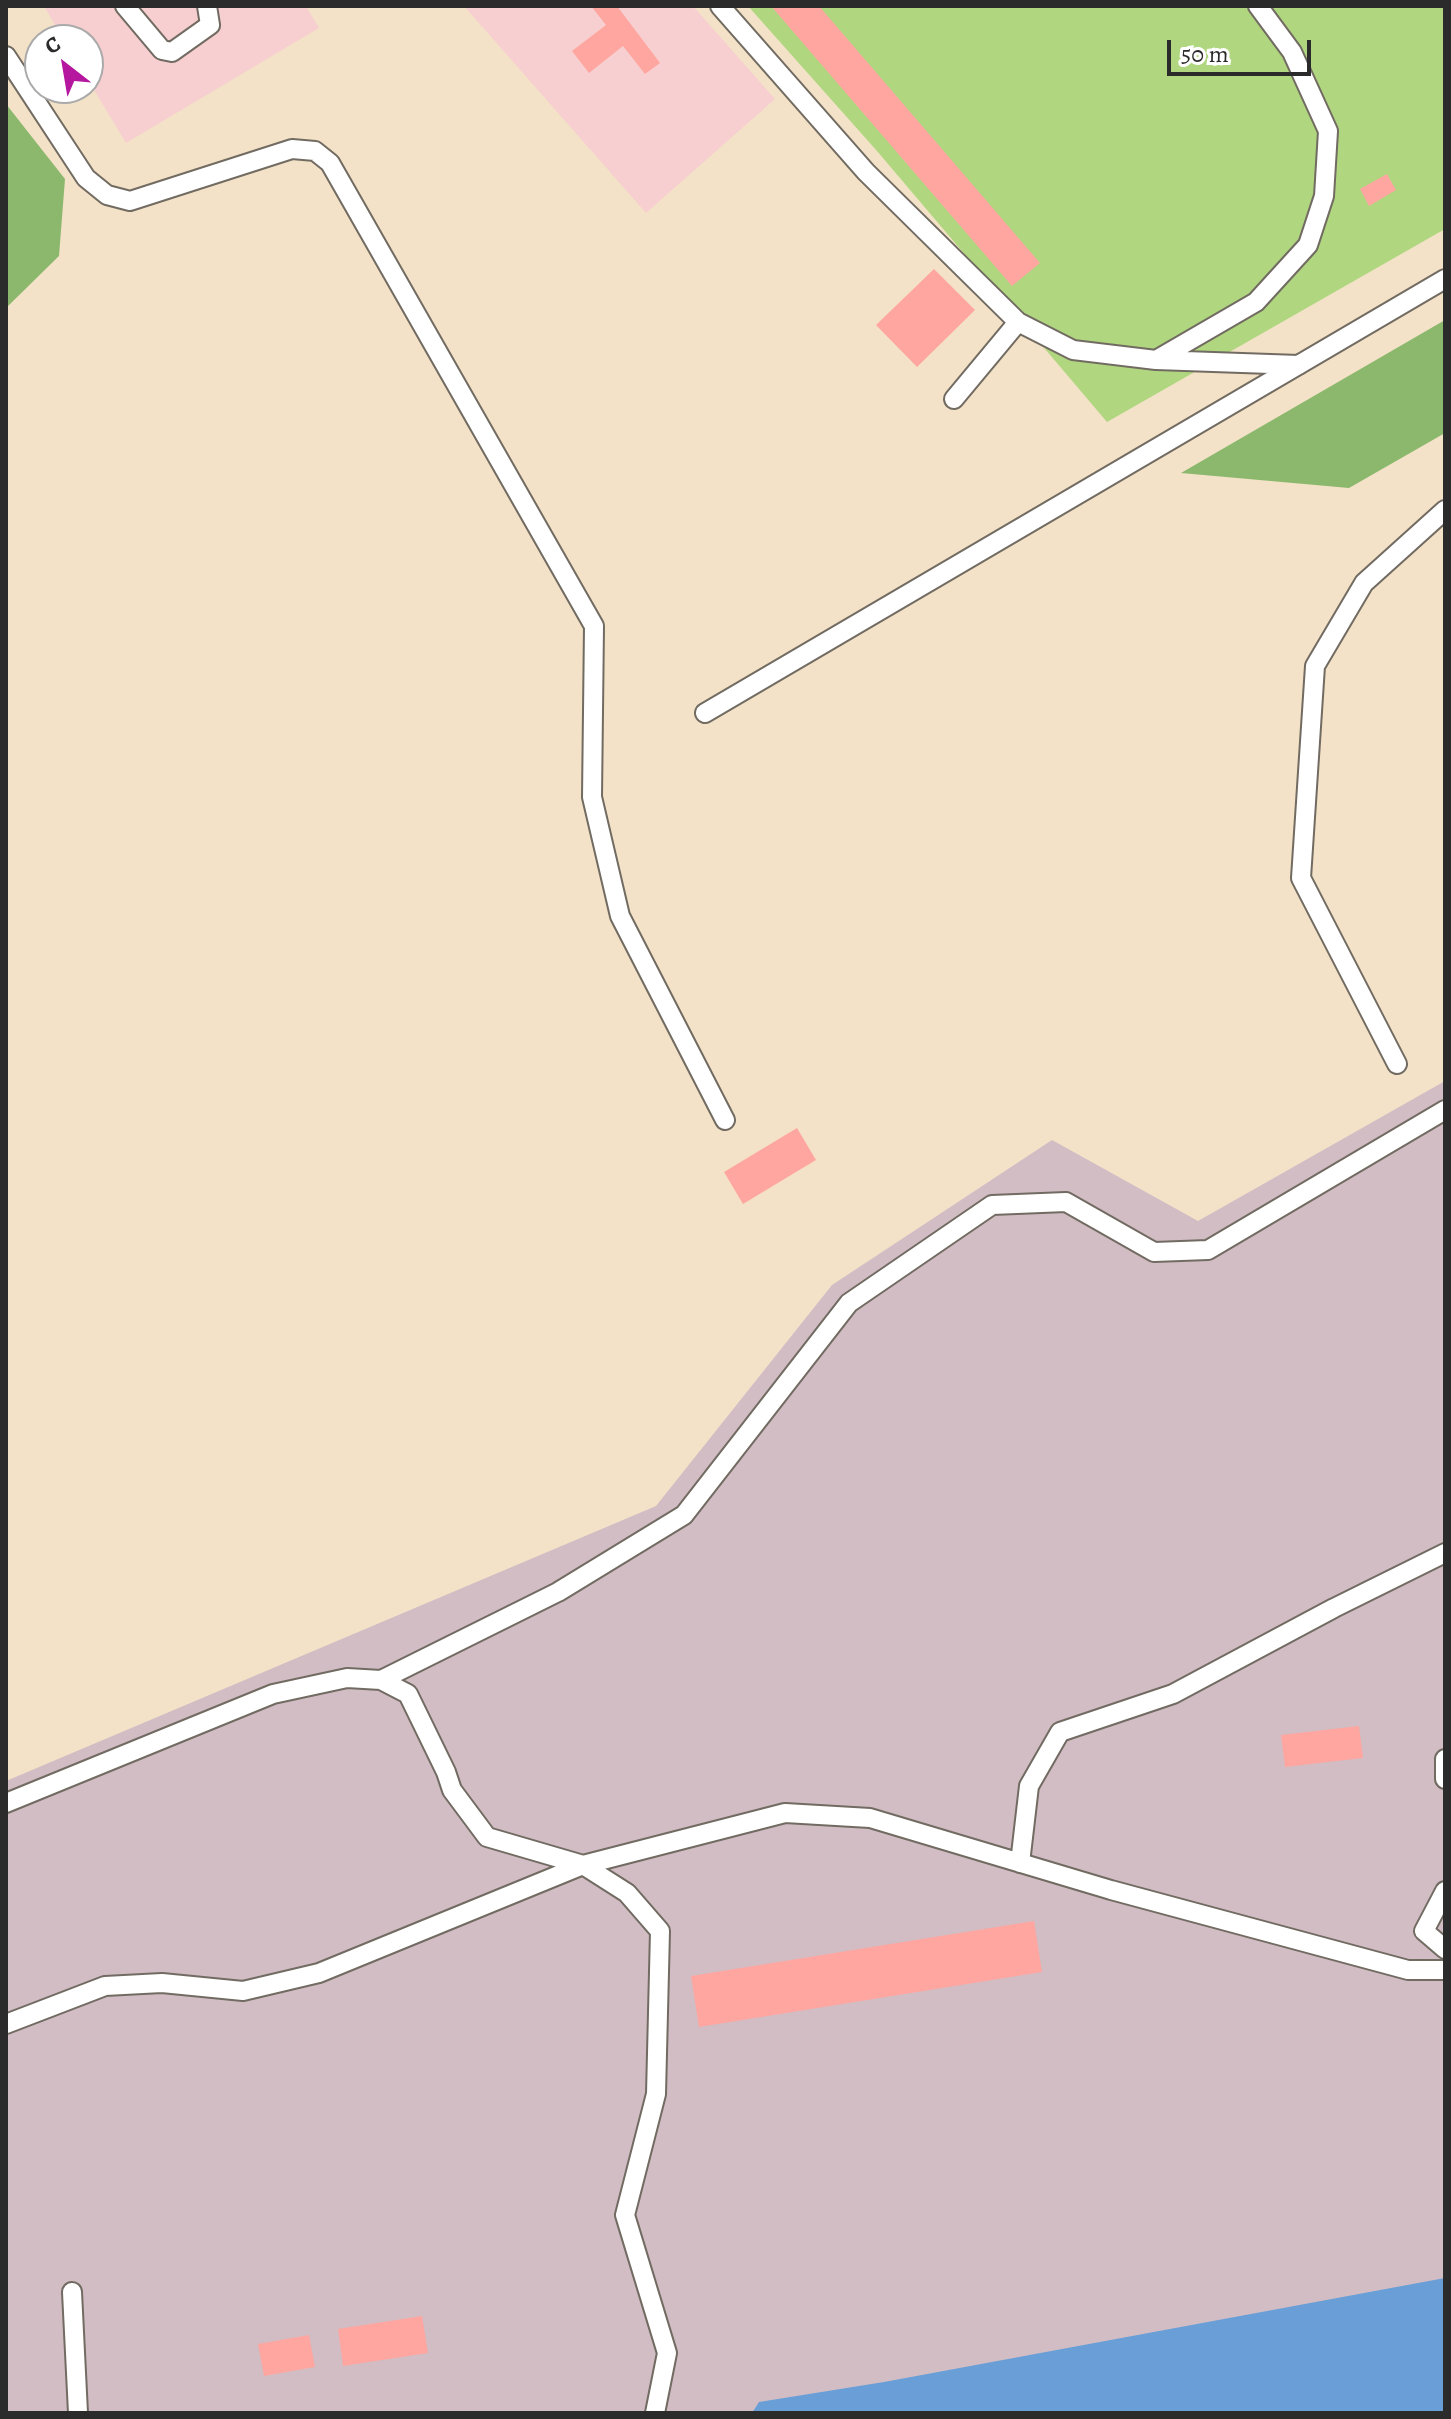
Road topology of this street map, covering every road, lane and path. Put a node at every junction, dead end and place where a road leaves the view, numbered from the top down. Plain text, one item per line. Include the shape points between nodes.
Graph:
1 (125, 6) edge
2 (207, 6) edge
3 (720, 6) edge
4 (1258, 6) edge
5 (6, 56) edge
6 (1445, 279) edge
7 (1018, 322) junction
8 (1156, 360) junction
9 (1299, 365) junction
10 (954, 399) dead end
11 (1445, 510) edge
12 (705, 713) dead end
13 (1397, 1064) dead end
14 (1445, 1110) edge
15 (725, 1120) dead end
16 (1445, 1553) edge
17 (381, 1680) junction
18 (1445, 1759) edge
19 (1445, 1779) edge
20 (6, 1803) edge
21 (1020, 1863) junction
22 (583, 1865) junction
23 (1445, 1891) edge
24 (1445, 1949) edge
25 (1445, 1970) edge
26 (6, 2024) edge
27 (72, 2292) dead end
28 (78, 2413) edge
29 (655, 2413) edge

1 - 2 lane via 162,50 172,52 210,25
3 - 7 lane via 866,172
4 - 8 lane via 1292,52 1328,131 1324,196 1308,245 1256,302
5 - 15 lane via 86,178 107,195 130,201 292,149 315,151 330,163 594,626 592,797 620,916
6 - 9 lane
7 - 8 lane via 1073,350
7 - 10 lane
8 - 9 lane
9 - 12 lane
11 - 13 lane via 1364,583 1315,666 1301,878
14 - 17 lane via 1208,1250 1154,1252 1066,1202 992,1205 849,1303 684,1515 558,1592
16 - 21 lane via 1173,1694 1060,1732 1029,1786
17 - 20 lane via 347,1678 273,1694
17 - 22 lane via 408,1694 452,1790 487,1837
18 - 19 lane
21 - 22 lane via 870,1818 785,1813
21 - 25 lane via 1408,1970
22 - 26 lane via 319,1973 243,1991 162,1983 105,1986
22 - 29 lane via 627,1893 660,1931 656,2094 625,2215 667,2353
23 - 24 lane via 1424,1931
27 - 28 lane

